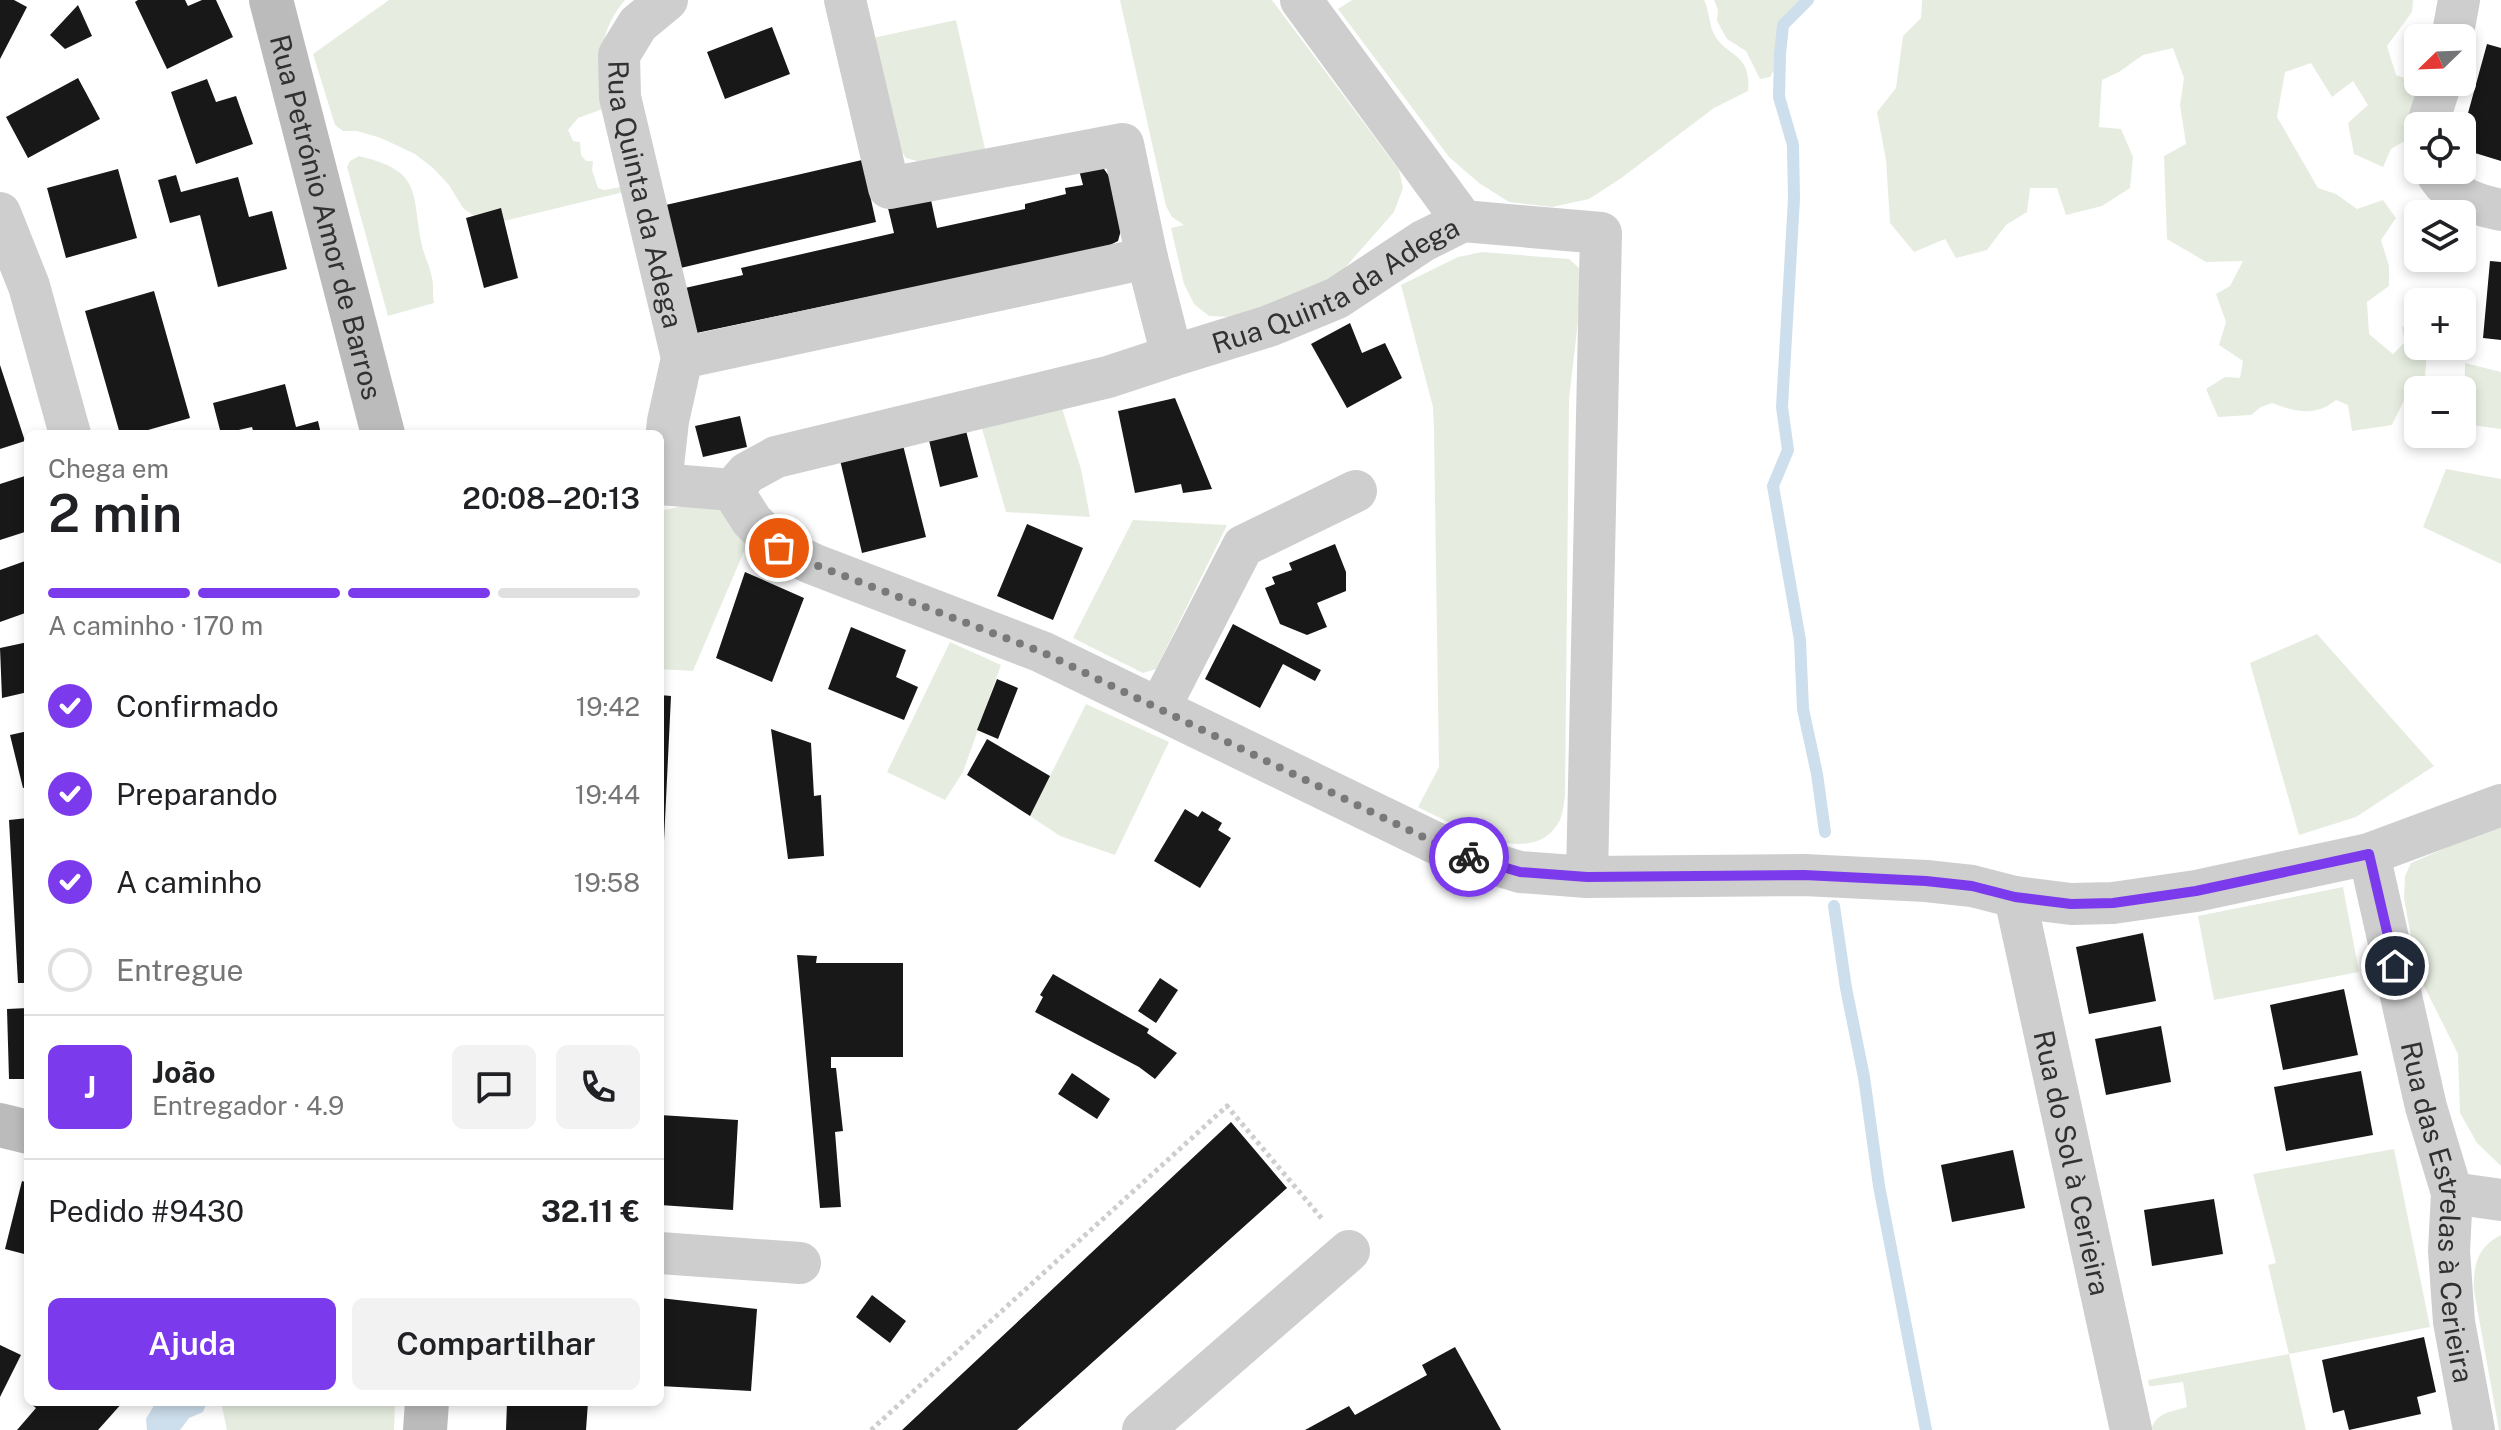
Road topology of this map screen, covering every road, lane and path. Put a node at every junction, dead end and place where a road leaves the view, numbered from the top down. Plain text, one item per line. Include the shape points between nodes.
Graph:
1 (271, 0) edge
2 (667, 0) edge
3 (845, 0) edge
4 (1301, 0) edge
5 (2459, 0) edge
6 (2455, 24) edge
7 (2446, 184) edge
8 (2501, 210) edge
9 (0, 213) edge
10 (1463, 221) junction
11 (1147, 258) junction
12 (1172, 356) junction
13 (682, 358) junction
14 (69, 430) edge
15 (382, 430) edge
16 (664, 452) edge
17 (664, 484) edge
18 (732, 490) junction
19 (1356, 491) dead end
20 (1160, 707) junction
21 (2501, 805) edge
22 (2369, 854) junction
23 (1587, 877) junction
24 (2015, 897) junction
25 (0, 1125) edge
26 (24, 1131) edge
27 (2452, 1193) junction
28 (2501, 1200) edge
29 (1349, 1251) joint
30 (664, 1253) edge
31 (800, 1263) dead end
32 (427, 1406) edge
33 (425, 1430) edge
34 (871, 1430) edge
35 (1143, 1430) edge
36 (2131, 1430) edge
37 (2474, 1430) edge

1 - 15 street, Rua Petrónio Amor de Barros
2 - 13 street, Rua Quinta da Adega via 638,24 619,55 620,97
3 - 11 street, Rua Quinta da Adega via 889,188 1123,144
4 - 10 street, Rua Quinta da Adega
5 - 6 street
7 - 8 street via 2480,205
9 - 14 street via 29,286
10 - 12 street, Rua Quinta da Adega via 1337,298
10 - 23 street via 1601,233
11 - 12 street, Rua Quinta da Adega
11 - 13 street
12 - 18 street, Rua Quinta da Adega via 1108,377 776,457 747,473
13 - 16 street
17 - 18 street
18 - 20 street via 779,548 1042,652
19 - 20 street via 1243,546
20 - 23 street via 1454,852 1520,872
21 - 22 street
22 - 24 street via 2113,903
22 - 27 street, Rua das Estrelas à Cerieira via 2426,1107
23 - 24 street via 1804,875 1926,881
24 - 36 street, Rua do Sol à Cerieira
25 - 26 street
27 - 28 street
27 - 37 street, Rua das Estrelas à Cerieira via 2454,1322
29 - 34 path via 1227,1106
29 - 35 street
30 - 31 street
32 - 33 street

